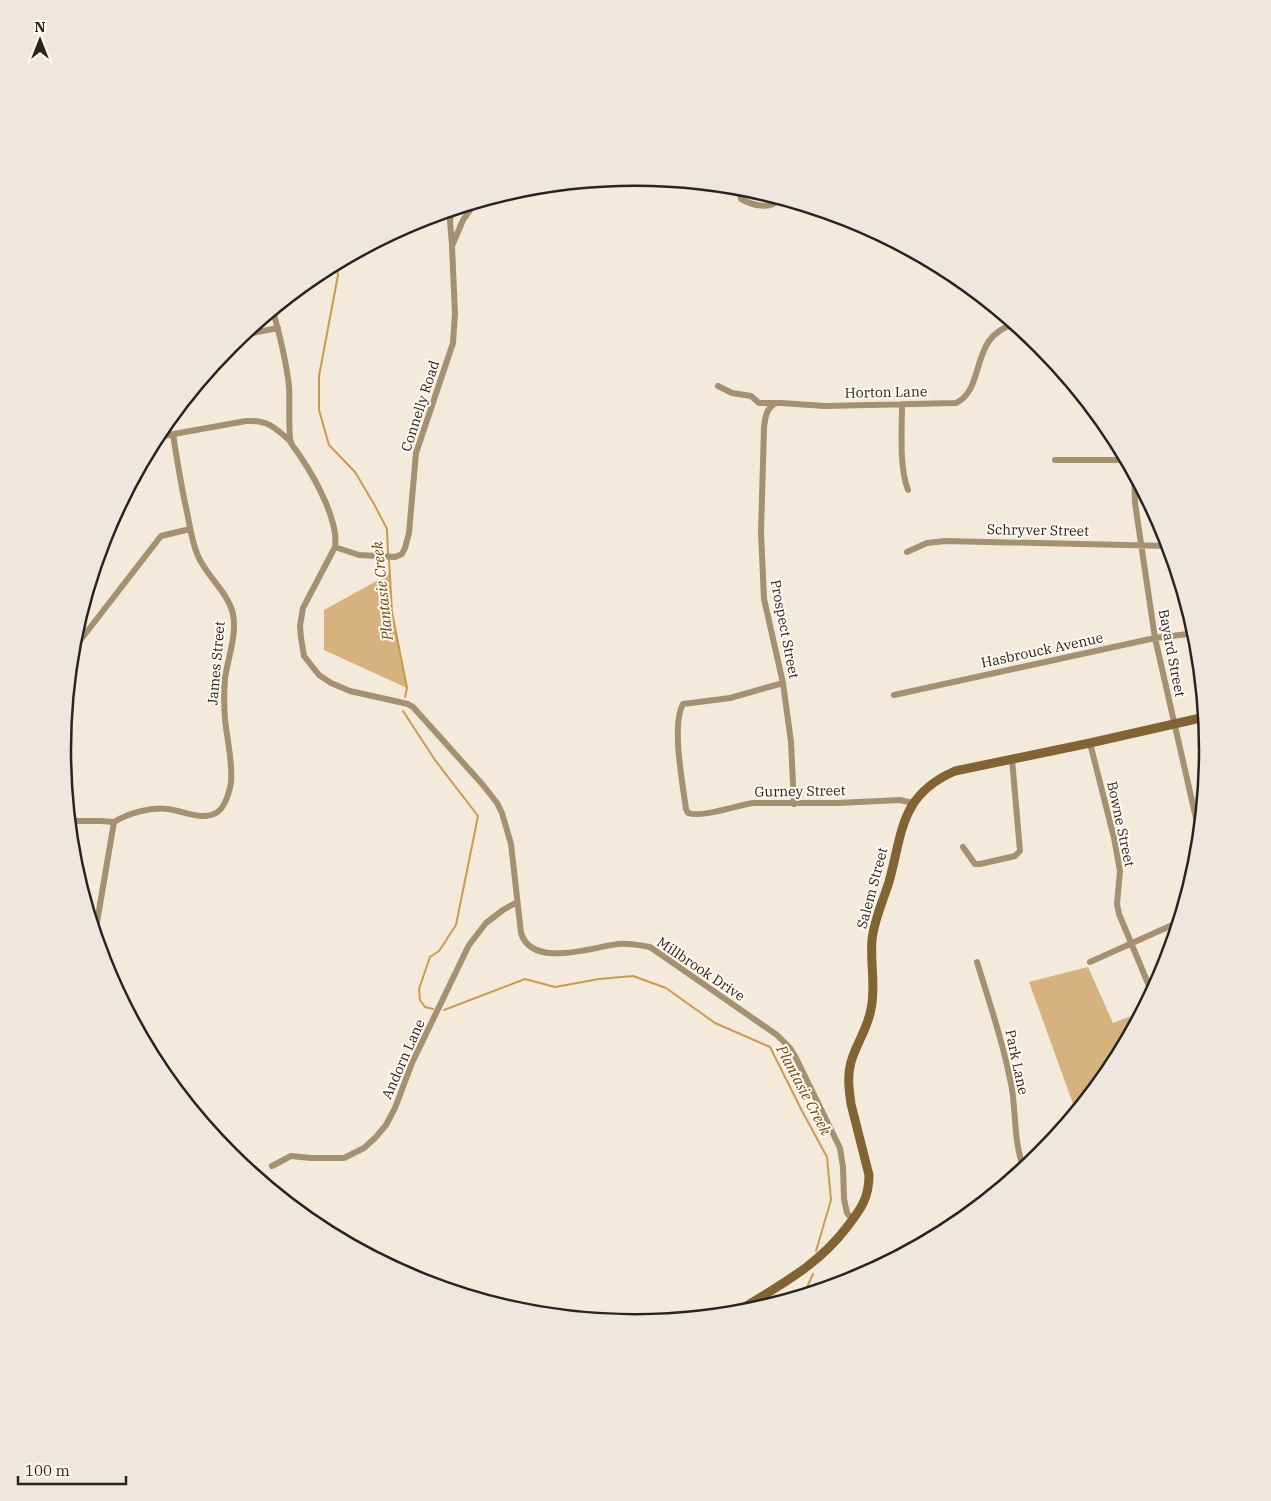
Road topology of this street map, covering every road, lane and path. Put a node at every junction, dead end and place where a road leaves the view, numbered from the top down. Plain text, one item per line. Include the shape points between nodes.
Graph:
1 (741, 196) edge
2 (774, 203) edge
3 (470, 211) edge
4 (451, 217) edge
5 (452, 246) junction
6 (275, 317) edge
7 (1009, 327) edge
8 (278, 328) junction
9 (257, 332) edge
10 (718, 386) dead end
11 (776, 403) junction
12 (902, 404) junction
13 (173, 434) junction
14 (167, 435) edge
15 (291, 442) junction
16 (1055, 460) dead end
17 (1119, 460) edge
18 (1134, 487) edge
19 (908, 490) dead end
20 (190, 529) junction
21 (1141, 545) junction
22 (1161, 546) edge
23 (335, 547) junction
24 (907, 552) dead end
25 (1188, 634) edge
26 (83, 637) edge
27 (1155, 638) junction
28 (783, 683) junction
29 (894, 695) dead end
30 (1199, 718) edge
31 (1174, 724) junction
32 (1090, 743) junction
33 (1012, 759) junction
34 (913, 802) junction
35 (794, 804) junction
36 (1196, 817) edge
37 (76, 821) edge
38 (114, 822) junction
39 (963, 847) dead end
40 (516, 902) junction
41 (97, 920) edge
42 (1172, 925) edge
43 (1131, 944) junction
44 (977, 962) dead end
45 (1090, 962) dead end
46 (1149, 985) edge
47 (1022, 1161) edge
48 (272, 1166) dead end
49 (853, 1220) junction
50 (754, 1302) edge

1 - 2 street via 749,203 761,206
3 - 5 street, Connelly Road
4 - 5 street
5 - 23 street, Connelly Road via 453,343 416,453 405,548 395,557 359,555
6 - 8 street
7 - 12 street, Horton Lane via 989,340 968,391 961,400 948,404
8 - 9 street
8 - 15 street via 287,370
10 - 11 street, Horton Lane via 732,393 751,396 759,404
11 - 12 street, Horton Lane via 825,406
11 - 28 street, Prospect Street via 766,414 764,428 761,542 764,599
12 - 19 street via 903,470
13 - 14 street
13 - 15 street via 259,421
13 - 20 street, James Street
15 - 23 street via 323,496 332,522
16 - 17 street
18 - 21 street, Bayard Street
20 - 26 street via 161,536
20 - 38 street, James Street via 205,570 233,612 234,631 225,678 224,707 232,766 230,786 221,808 207,816 154,809 136,812
21 - 22 street, Schryver Street
21 - 24 street, Schryver Street via 945,541 927,543
21 - 27 street, Bayard Street
23 - 40 street, Millbrook Drive via 303,608 300,632 304,656 331,683 413,707 483,785 502,813 510,844
25 - 27 street, Hasbrouck Avenue
27 - 29 street, Hasbrouck Avenue
27 - 31 street, Bayard Street
28 - 35 street, Prospect Street via 791,742
28 - 35 street, Gurney Street via 730,698 686,703 679,716 678,743 688,813 700,814 742,804
30 - 31 street, Salem Street
31 - 32 street, Salem Street
31 - 36 street, Bayard Street
32 - 33 street, Salem Street
32 - 43 street, Bowne Street via 1120,871 1118,914
33 - 34 street, Salem Street via 949,773 928,786
33 - 39 street via 1020,851 1015,856 974,864
34 - 35 street, Gurney Street
34 - 49 street, Salem Street via 904,820 874,927 872,1008 849,1069 851,1104 870,1175 867,1196
37 - 38 street, James Street
38 - 41 street
40 - 48 street, Andorn Lane via 486,924 469,945 412,1063 395,1108 376,1138 344,1158 291,1156
40 - 49 street, Millbrook Drive via 523,939 534,948 571,953 626,944 650,947 777,1035 796,1058 840,1148 844,1199
42 - 43 street
43 - 45 street
43 - 46 street, Bowne Street
44 - 47 street, Park Lane via 1002,1043
49 - 50 street, Salem Street via 811,1265

